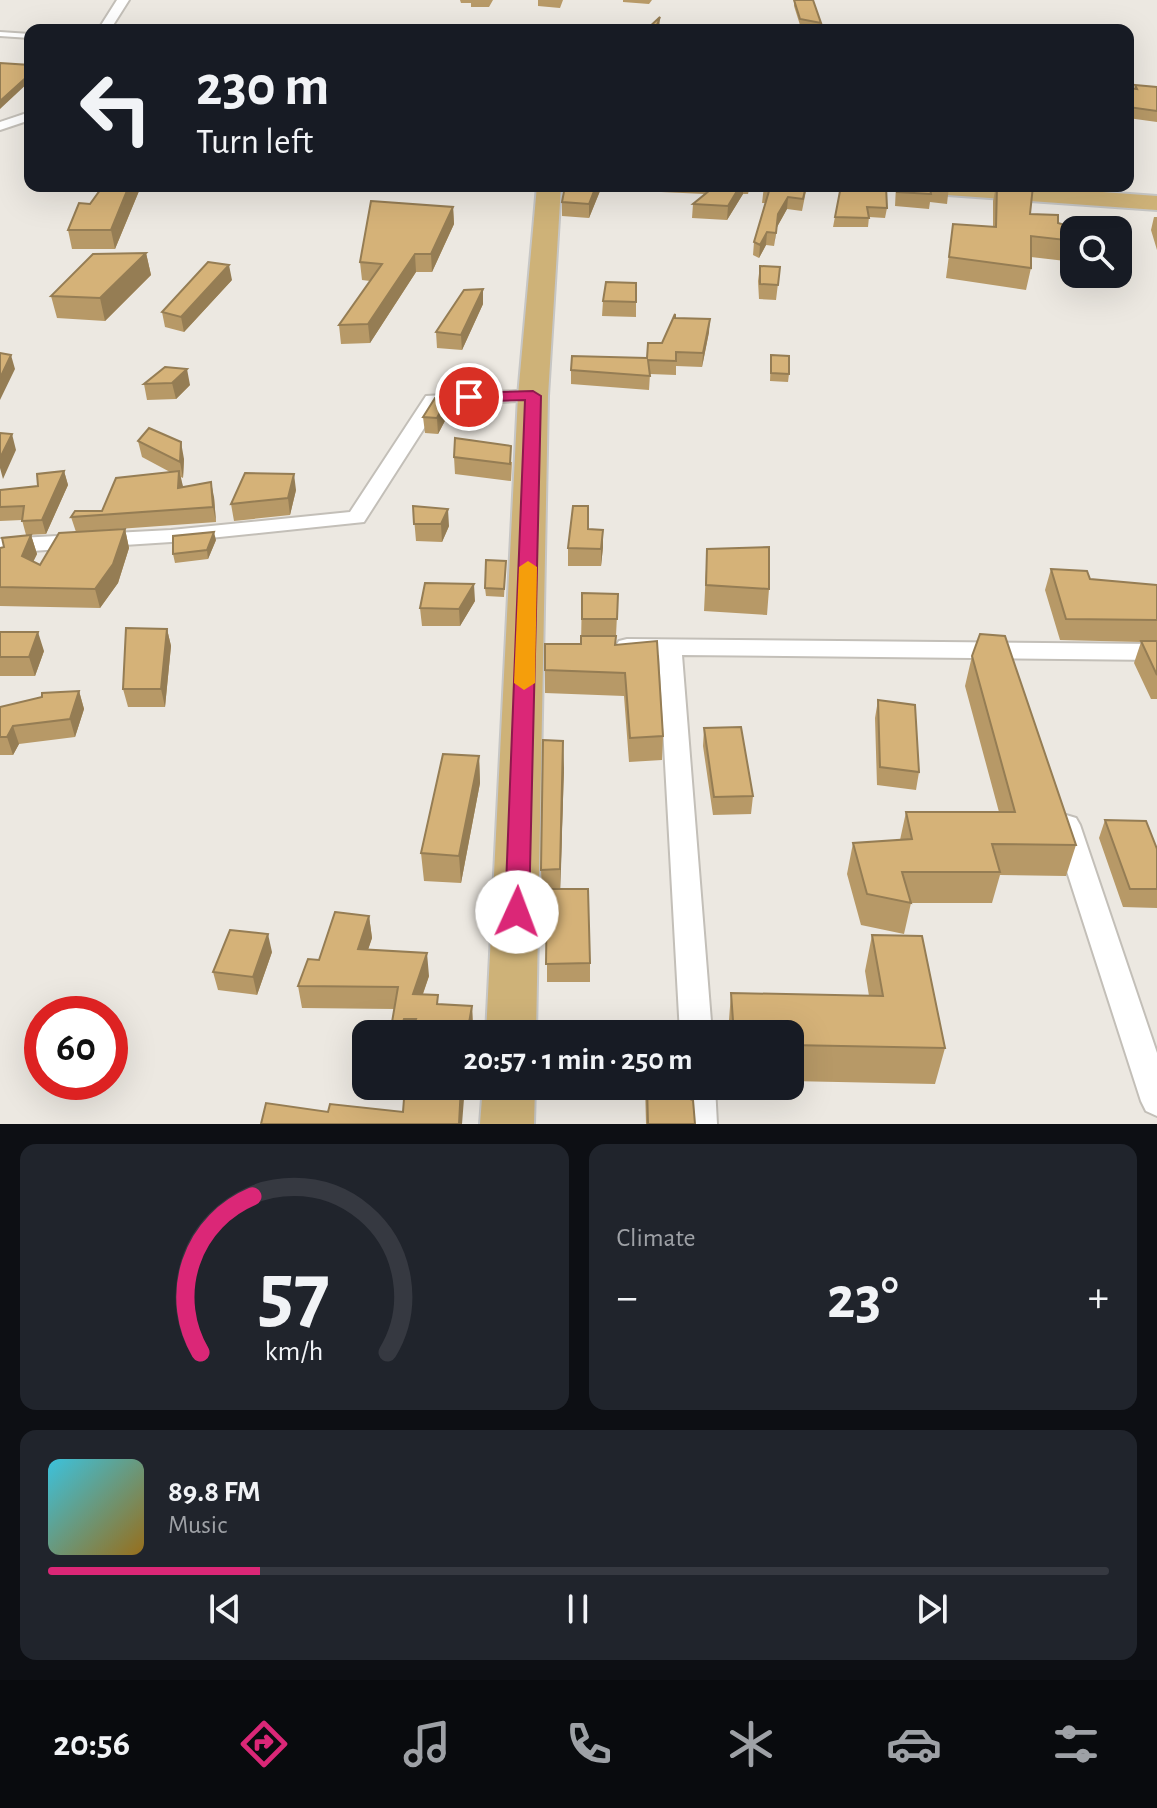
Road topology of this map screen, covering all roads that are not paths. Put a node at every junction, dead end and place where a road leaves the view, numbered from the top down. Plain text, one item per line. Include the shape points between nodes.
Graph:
1 (123, 0) edge
2 (108, 24) edge
3 (0, 34) edge
4 (24, 36) edge
5 (24, 118) edge
6 (0, 128) edge
7 (24, 130) edge
8 (549, 192) edge
9 (1003, 192) edge
10 (1157, 203) edge
11 (533, 396) junction
12 (0, 546) edge
13 (598, 647) edge
14 (670, 647) junction
15 (1008, 650) junction
16 (1157, 652) edge
17 (1018, 680) edge
18 (1058, 801) edge
19 (512, 1020) edge
20 (695, 1020) edge
21 (508, 1100) edge
22 (700, 1100) edge
23 (1157, 1101) edge
24 (507, 1124) edge
25 (701, 1124) edge

1 - 2 street
3 - 4 lane
5 - 6 street
6 - 7 street
8 - 11 main road
9 - 10 main road
11 - 12 street via 433,400 357,518
11 - 19 main road via 540,648
13 - 14 street
14 - 15 street
14 - 20 street
15 - 16 street
15 - 17 street
18 - 23 street
21 - 24 main road
22 - 25 street

